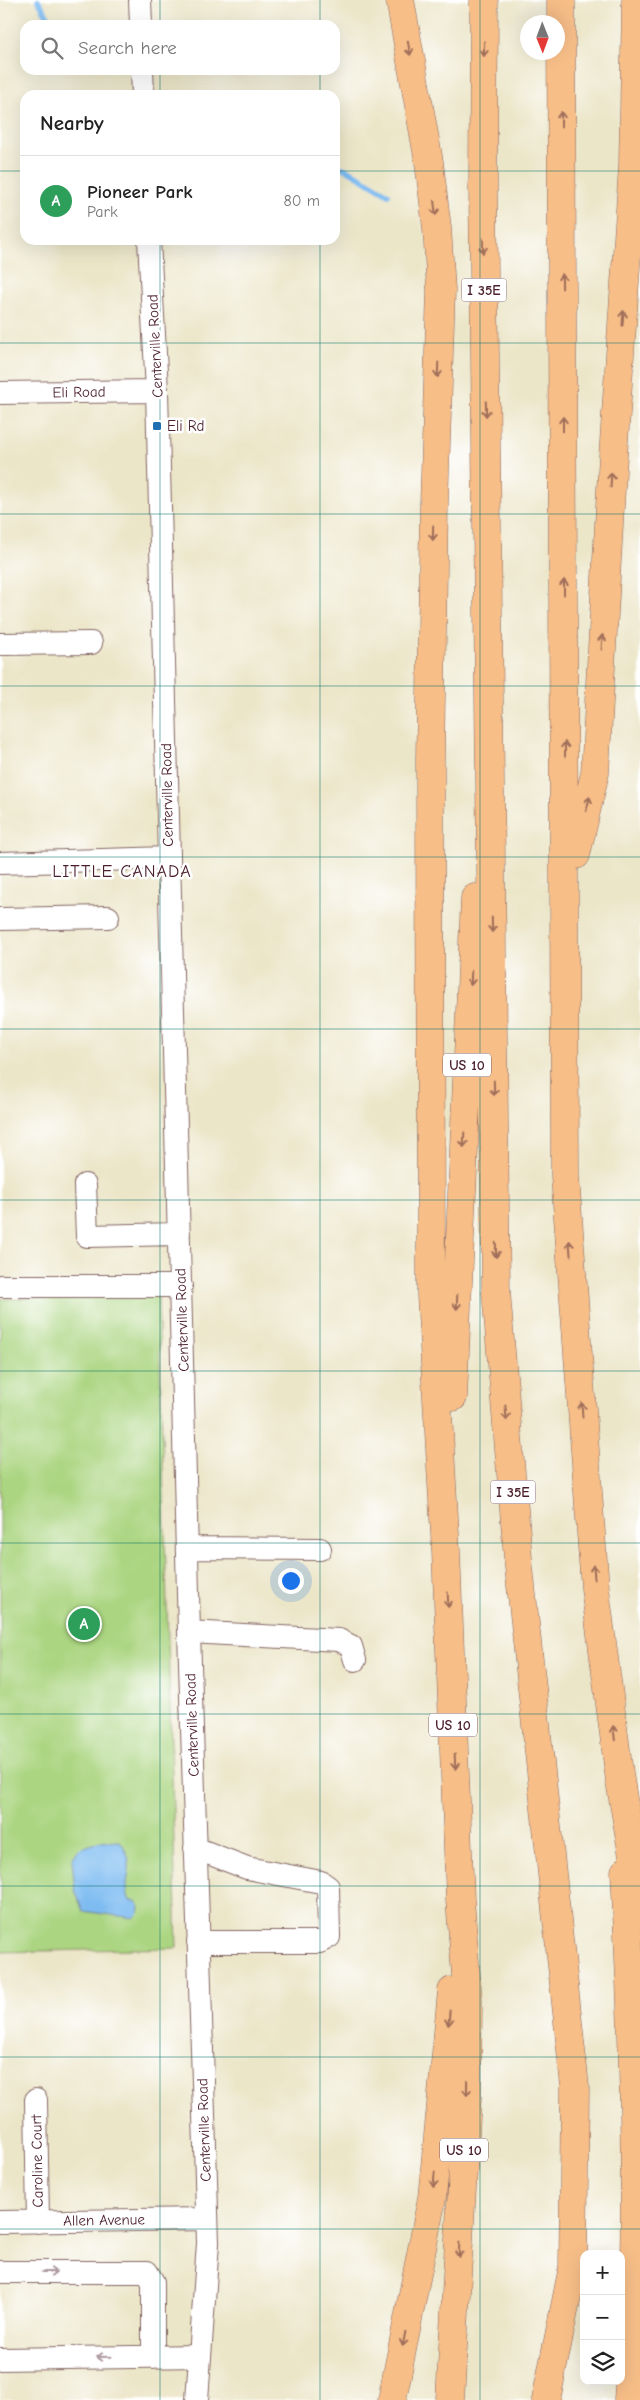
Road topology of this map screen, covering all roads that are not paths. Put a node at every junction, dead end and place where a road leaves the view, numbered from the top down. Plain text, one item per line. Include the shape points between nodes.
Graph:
1 (140, 0) edge
2 (400, 0) edge
3 (484, 0) edge
4 (560, 0) edge
5 (636, 0) edge
6 (141, 20) edge
7 (142, 75) edge
8 (143, 90) edge
9 (149, 245) edge
10 (157, 391) junction
11 (0, 393) edge
12 (488, 579) junction
13 (91, 643) dead end
14 (0, 644) edge
15 (169, 858) junction
16 (0, 863) edge
17 (566, 903) junction
18 (108, 917) dead end
19 (0, 919) edge
20 (86, 1185) dead end
21 (179, 1234) junction
22 (0, 1286) edge
23 (181, 1286) junction
24 (187, 1548) junction
25 (320, 1549) dead end
26 (446, 1551) junction
27 (189, 1632) junction
28 (355, 1660) dead end
29 (620, 1782) junction
30 (195, 1848) junction
31 (640, 1896) edge
32 (460, 1900) junction
33 (198, 1942) junction
34 (36, 2100) dead end
35 (207, 2219) junction
36 (0, 2222) edge
37 (38, 2222) junction
38 (0, 2272) edge
39 (200, 2356) junction
40 (153, 2357) junction
41 (0, 2359) edge
42 (197, 2400) edge
43 (392, 2400) edge
44 (450, 2400) edge
45 (546, 2400) edge
46 (628, 2400) edge

1 - 6 street
2 -> 26 highway via 429,162 440,290 430,760 430,1157 432,1296
3 -> 12 highway, I 35E
17 -> 4 highway
17 -> 5 highway via 594,773 634,166
7 - 8 street
9 - 10 street, Centerville Road
10 - 11 street, Eli Road
10 - 15 street, Centerville Road
12 -> 26 highway, US 10
12 -> 45 highway, I 35E via 496,1291 518,1558 576,2087 573,2267
13 - 14 street
15 - 16 street
15 - 21 street, Centerville Road
29 -> 17 highway via 595,1588 565,1176
18 - 19 street
20 - 21 street via 87,1236
21 - 23 street, Centerville Road
22 - 23 street
23 - 24 street, Centerville Road
24 - 25 street
24 - 27 street, Centerville Road
26 -> 32 highway, US 10
27 - 28 street via 339,1640 351,1646
27 - 30 street, Centerville Road
29 - 31 highway
29 - 46 highway via 640,2146 636,2340
30 - 33 street, Centerville Road
30 - 33 street via 247,1868 321,1882 328,1887 329,1937 320,1942
32 -> 43 highway via 432,2198
32 -> 44 highway, US 10 via 468,2000 467,2099
33 - 35 street, Centerville Road
34 - 37 street, Caroline Court
35 - 37 street, Allen Avenue
35 - 39 street, Centerville Road
36 - 37 street, Allen Avenue
38 -> 40 street via 147,2272 153,2282
39 - 40 street
39 - 42 street, Centerville Road
40 -> 41 street

